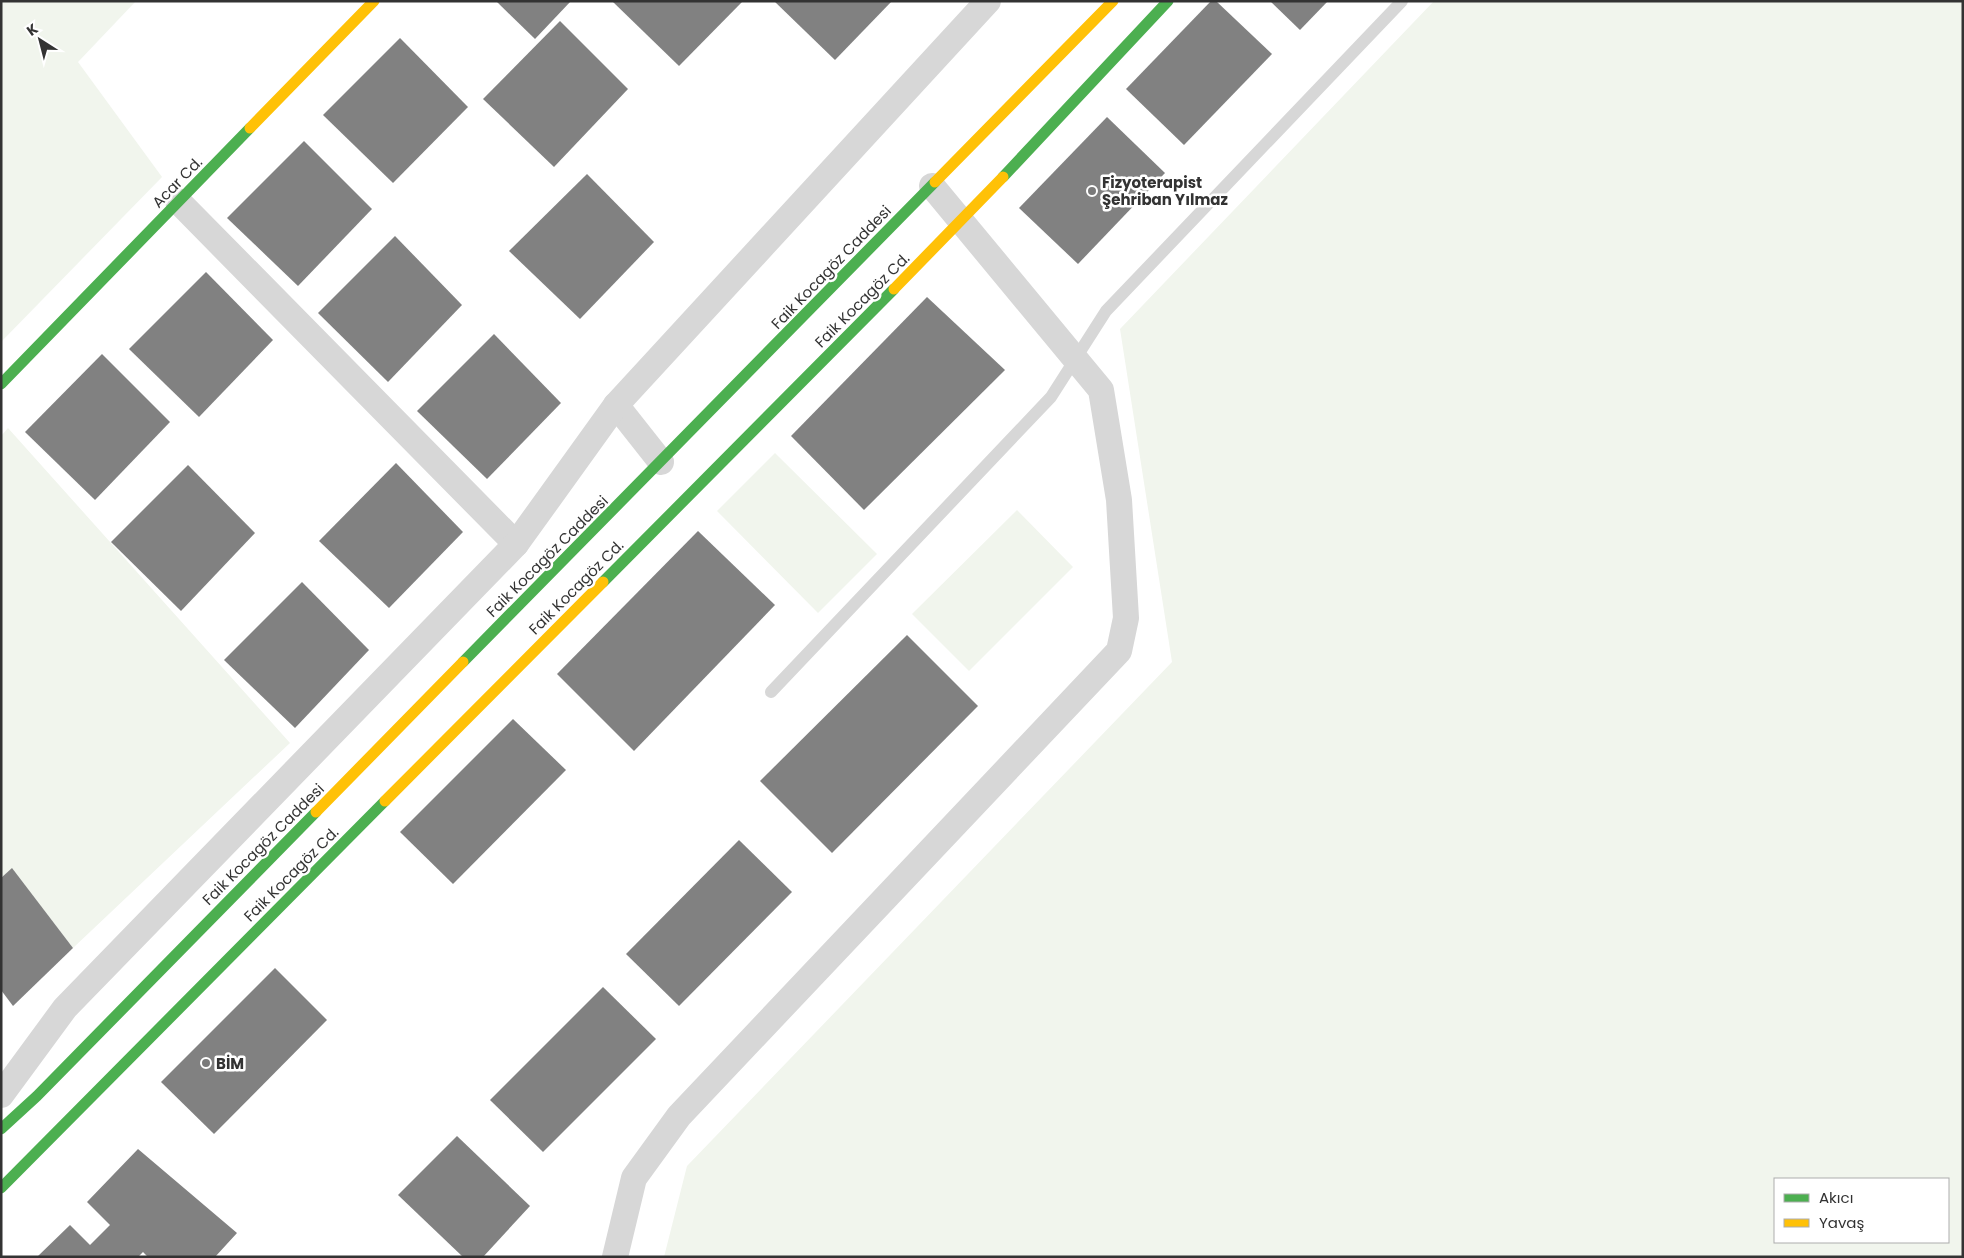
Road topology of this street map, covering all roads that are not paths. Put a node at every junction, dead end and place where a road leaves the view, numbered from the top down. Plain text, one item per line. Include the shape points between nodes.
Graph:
1 (374, 1) edge
2 (1113, 1) edge
3 (1168, 1) edge
4 (1402, 1) edge
5 (975, 6) edge
6 (932, 186) junction
7 (178, 201) junction
8 (961, 222) junction
9 (1076, 361) junction
10 (1, 384) edge
11 (616, 405) junction
12 (661, 462) junction
13 (516, 544) junction
14 (771, 692) dead end
15 (1, 1095) edge
16 (1, 1129) edge
17 (1, 1188) edge
18 (615, 1257) edge

1 - 7 street, Acar Cd.
2 - 6 street, Faik Kocagöz Caddesi
3 - 8 street, Faik Kocagöz Cd.
4 - 9 lane via 1106,311
5 - 11 street
6 - 8 street
6 - 12 street, Faik Kocagöz Caddesi
7 - 10 street, Acar Cd.
7 - 13 street
8 - 9 street
8 - 17 street, Faik Kocagöz Cd.
9 - 14 lane via 1051,398
9 - 18 street via 1100,390 1119,500 1126,618 1119,651 679,1116 634,1178
11 - 12 street
11 - 13 street
12 - 16 street, Faik Kocagöz Caddesi
13 - 15 street via 65,1008

